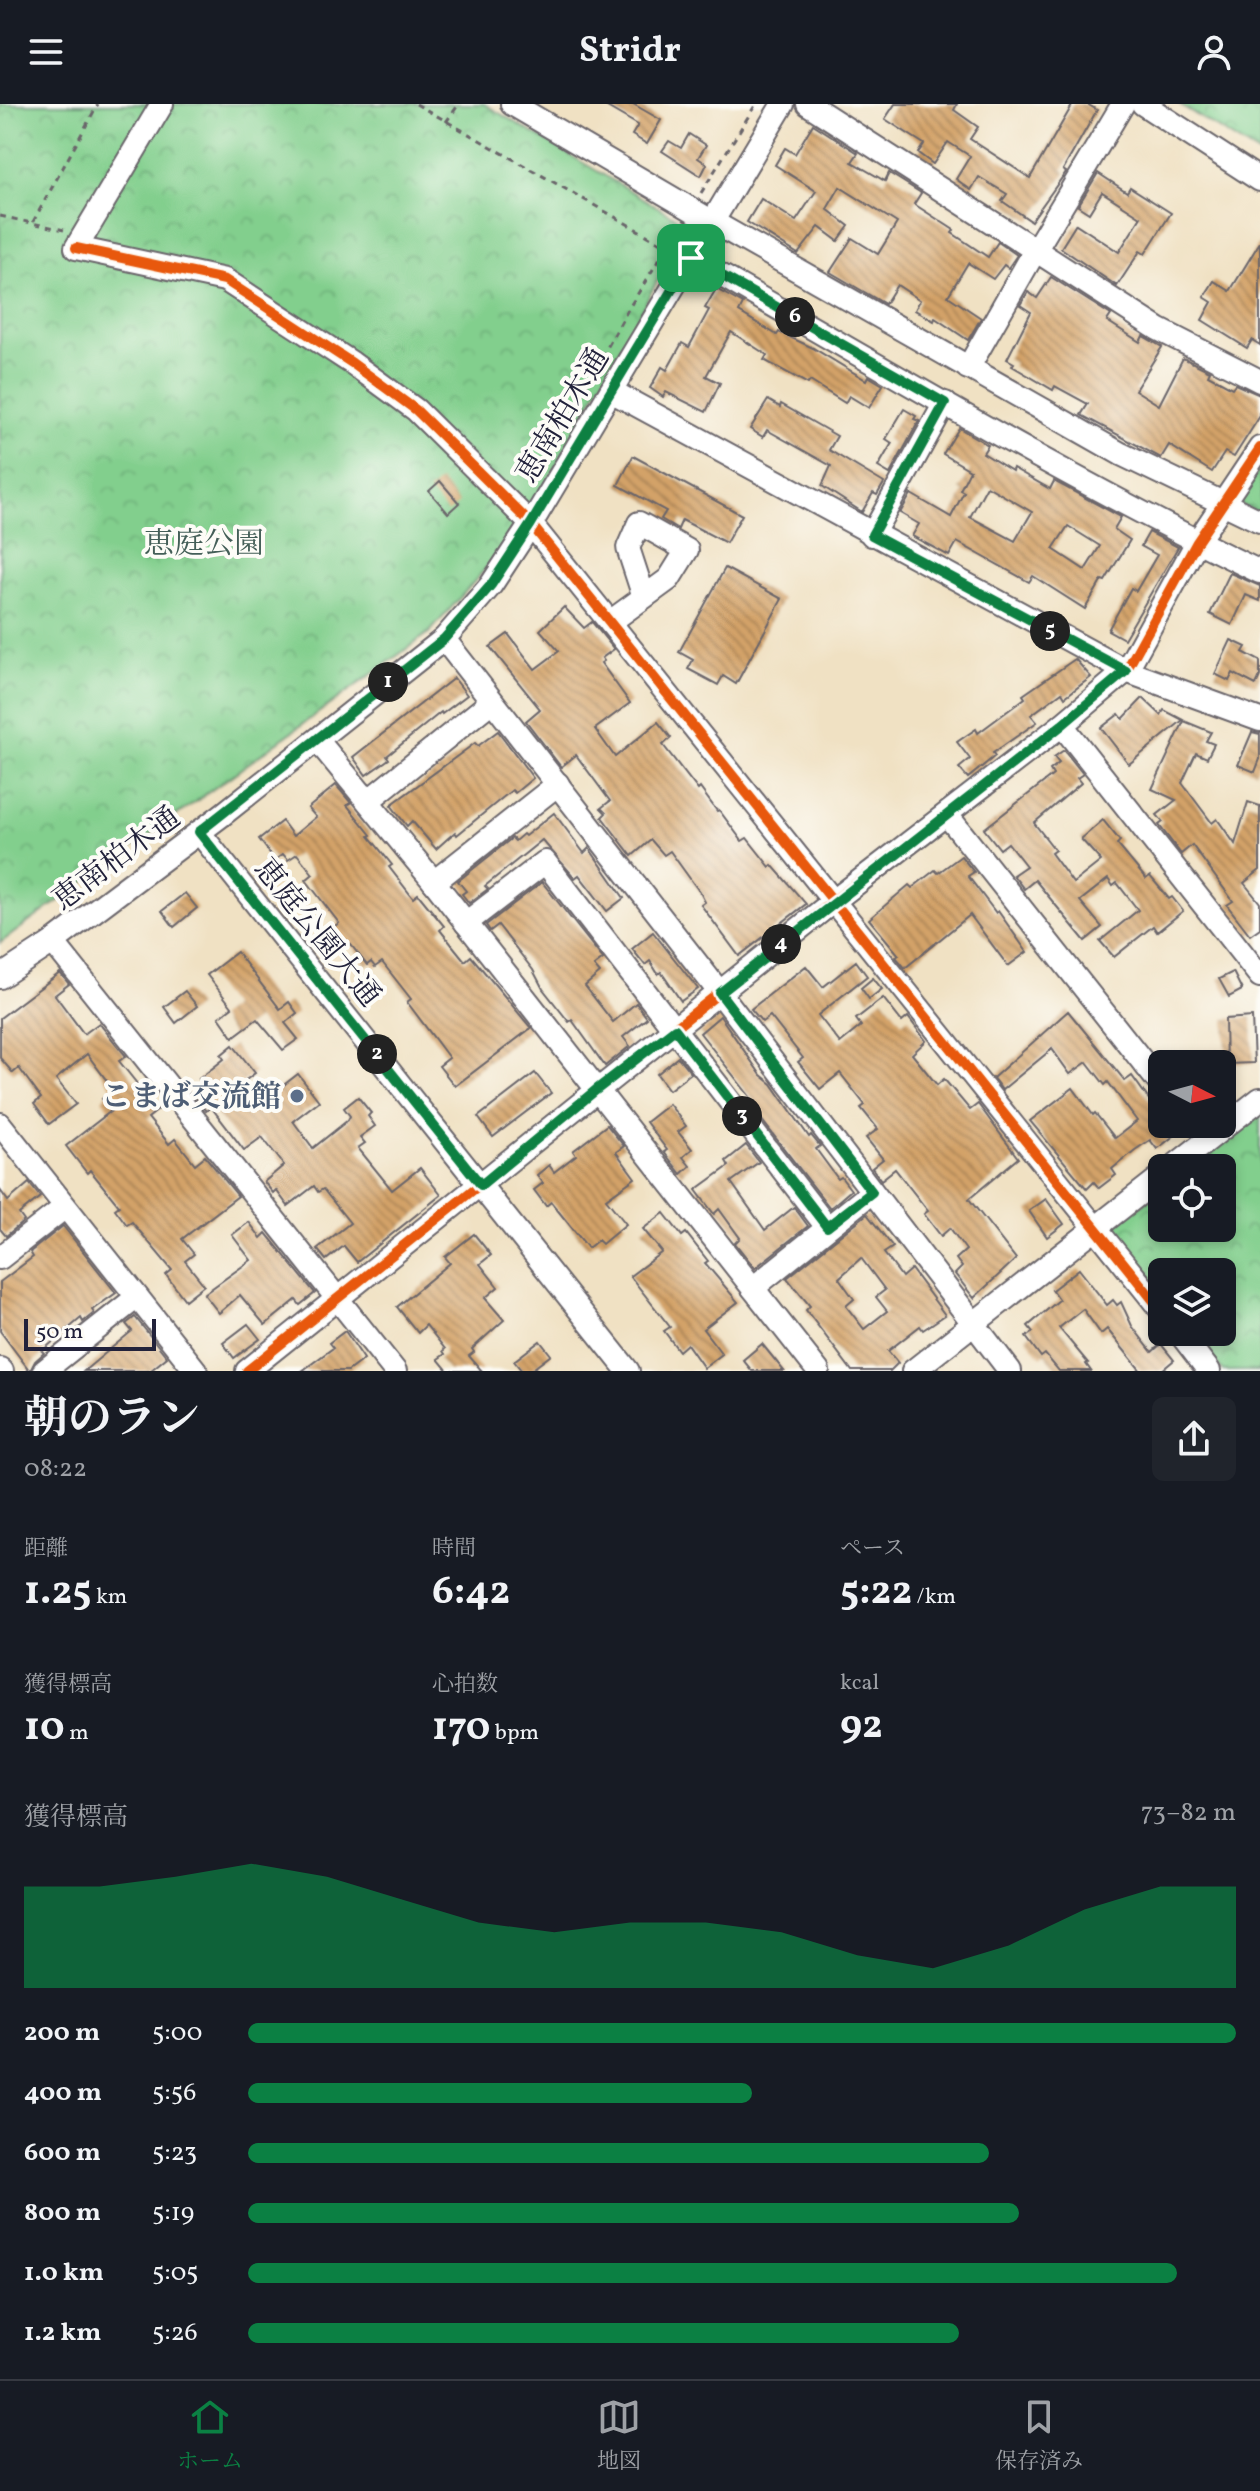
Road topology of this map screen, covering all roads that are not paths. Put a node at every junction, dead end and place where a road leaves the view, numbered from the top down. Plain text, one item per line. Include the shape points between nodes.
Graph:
1 (162, 104) edge
2 (512, 104) edge
3 (783, 104) edge
4 (808, 104) edge
5 (1123, 104) edge
6 (1143, 104) edge
7 (1260, 180) edge
8 (713, 222) junction
9 (1036, 249) junction
10 (691, 258) junction
11 (968, 368) junction
12 (1260, 381) edge
13 (611, 391) junction
14 (945, 403) junction
15 (1260, 448) edge
16 (1222, 502) junction
17 (1260, 521) edge
18 (531, 524) junction
19 (872, 535) junction
20 (1197, 542) junction
21 (1260, 572) edge
22 (644, 597) dead end
23 (610, 622) junction
24 (444, 639) junction
25 (1126, 671) junction
26 (492, 701) junction
27 (1260, 720) edge
28 (1062, 725) junction
29 (318, 741) junction
30 (558, 784) junction
31 (368, 801) junction
32 (947, 815) junction
33 (199, 832) junction
34 (434, 882) junction
35 (835, 900) junction
36 (466, 923) junction
37 (53, 942) junction
38 (1260, 975) edge
39 (0, 977) edge
40 (720, 993) junction
41 (675, 1029) junction
42 (1148, 1068) edge
43 (596, 1090) junction
44 (1260, 1099) edge
45 (1236, 1112) edge
46 (0, 1124) edge
47 (1195, 1138) edge
48 (1183, 1154) edge
49 (481, 1185) junction
50 (1148, 1187) edge
51 (872, 1192) junction
52 (65, 1207) junction
53 (827, 1227) junction
54 (1097, 1227) junction
55 (0, 1258) edge
56 (753, 1288) junction
57 (1148, 1293) edge
58 (137, 1297) junction
59 (338, 1299) junction
60 (973, 1324) junction
61 (1190, 1346) edge
62 (44, 1371) edge
63 (196, 1371) edge
64 (247, 1371) edge
65 (395, 1371) edge
66 (628, 1371) edge
67 (818, 1371) edge
68 (913, 1371) edge
69 (1010, 1371) edge
70 (1209, 1371) edge

1 - 18 street via 80,242 225,280 416,410
2 - 8 street
3 - 8 street, 恵南柏木通
4 - 9 street
5 - 9 street
6 - 7 street
8 - 10 street, 恵南柏木通
8 - 11 street
9 - 11 street
9 - 12 street via 1158,329
10 - 13 street, 恵南柏木通
10 - 14 street
11 - 16 street via 1121,454
13 - 18 street, 恵南柏木通
13 - 19 street
14 - 19 street
14 - 20 street
15 - 16 street
16 - 17 street
16 - 20 street
18 - 23 street
18 - 24 street, 恵南柏木通 via 491,585
19 - 25 street
20 - 21 street
20 - 25 street
22 - 23 street
23 - 35 street
24 - 26 street
24 - 29 street, 恵南柏木通
25 - 27 street
25 - 28 street
26 - 30 street
26 - 31 street
28 - 32 street
28 - 38 street
29 - 31 street
29 - 33 street, 恵南柏木通
30 - 34 street
30 - 40 street
31 - 34 street
32 - 35 street
32 - 42 street
33 - 37 street, 恵南柏木通
33 - 49 street, 恵庭公園大通
34 - 36 street
35 - 40 street
35 - 54 street
36 - 41 street via 545,862
36 - 43 street
37 - 39 street, 恵南柏木通
37 - 59 street
40 - 41 street
40 - 51 street
41 - 43 street
41 - 53 street
43 - 49 street
43 - 56 street
44 - 45 street
46 - 52 street
47 - 48 street
49 - 59 street
49 - 66 street, 恵庭公園大通
50 - 54 street
51 - 53 street
51 - 60 street
52 - 55 street
52 - 58 street
53 - 56 street
54 - 57 street
54 - 60 street
56 - 67 street
58 - 62 street
58 - 63 street
59 - 64 street
59 - 65 street
60 - 68 street
60 - 69 street
61 - 70 street

